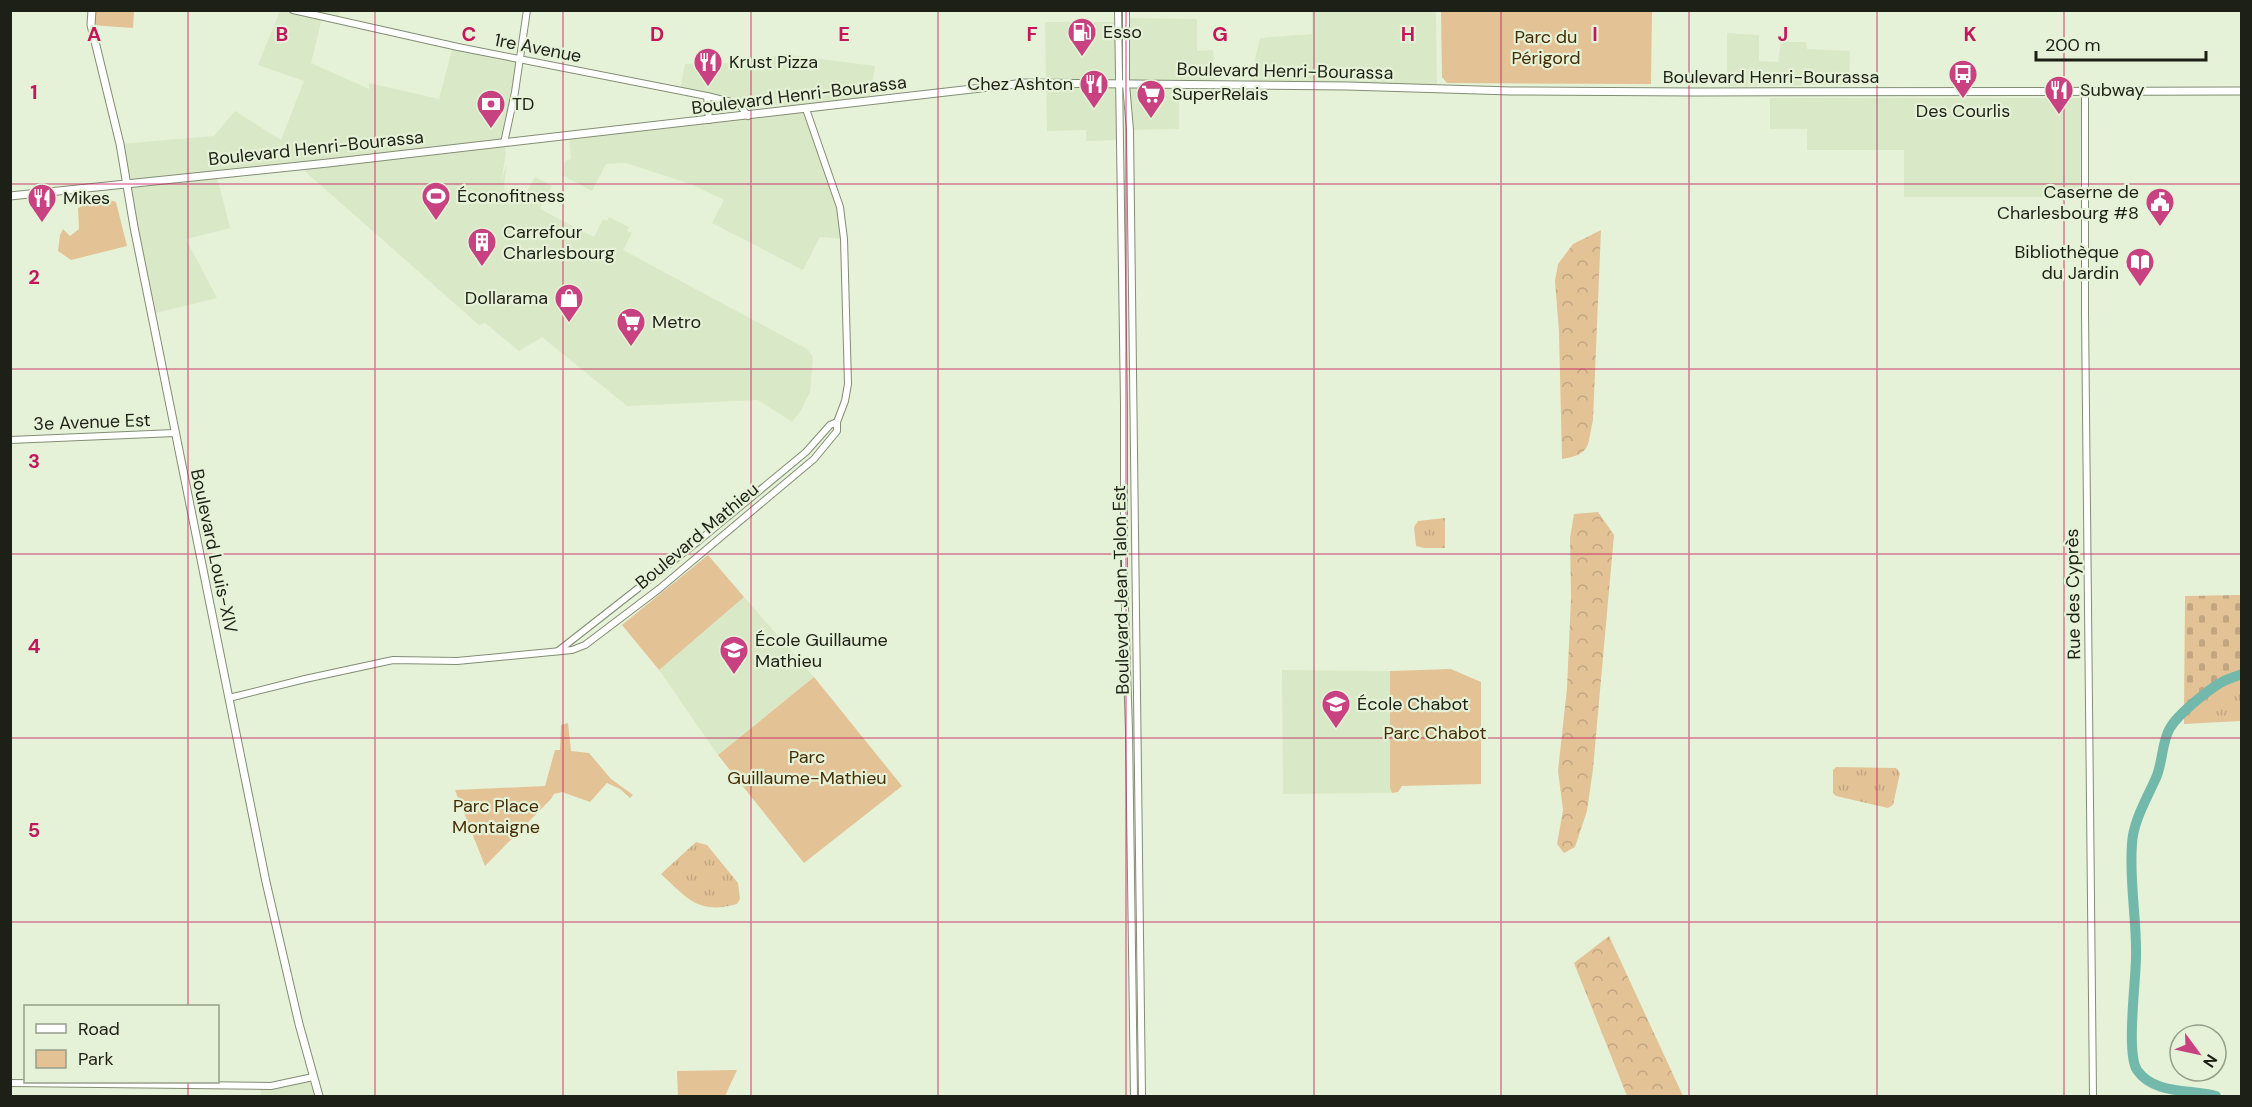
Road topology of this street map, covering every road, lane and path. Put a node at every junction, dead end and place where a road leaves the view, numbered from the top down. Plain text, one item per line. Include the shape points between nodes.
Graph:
1 (92, 10) edge
2 (293, 10) edge
3 (527, 10) edge
4 (1118, 10) edge
5 (1126, 10) edge
6 (520, 60) junction
7 (1122, 84) junction
8 (2241, 91) edge
9 (2085, 92) junction
10 (707, 96) junction
11 (806, 109) junction
12 (748, 116) junction
13 (709, 120) junction
14 (504, 143) junction
15 (126, 184) junction
16 (10, 196) edge
17 (837, 422) junction
18 (175, 433) junction
19 (10, 440) edge
20 (557, 651) junction
21 (229, 698) junction
22 (313, 1077) junction
23 (10, 1083) edge
24 (319, 1096) edge
25 (1134, 1096) edge
26 (1142, 1096) edge
27 (2093, 1096) edge

1 - 15 main road, Boulevard Louis-XIV via 91,25
2 - 6 street, 1re Avenue
3 - 6 street
4 - 7 street
5 - 7 street
6 - 10 street, 1re Avenue
6 - 14 street
7 - 9 main road, Boulevard Henri-Bourassa via 1511,91
7 - 11 main road, Boulevard Henri-Bourassa via 1024,83
7 - 25 street, Boulevard Jean-Talon Est via 1124,577
7 - 26 street, Boulevard Jean-Talon Est via 1130,130
8 - 9 main road, Boulevard Henri-Bourassa
9 - 27 street, Rue des Cyprès
10 - 12 street, 1re Avenue via 739,104
10 - 13 street
11 - 12 main road, Boulevard Henri-Bourassa
11 - 17 street, Boulevard Mathieu via 840,207 844,239 849,365 845,401
12 - 13 main road, Boulevard Henri-Bourassa
13 - 14 main road, Boulevard Henri-Bourassa
14 - 15 main road, Boulevard Henri-Bourassa
15 - 16 main road, Boulevard Henri-Bourassa
15 - 18 main road, Boulevard Louis-XIV
17 - 20 street, Boulevard Mathieu via 693,546
17 - 20 street, Boulevard Mathieu via 837,431 814,459 675,575 585,645
18 - 19 street, 3e Avenue Est
18 - 21 main road, Boulevard Louis-XIV
20 - 21 street, Boulevard Mathieu via 457,661 393,660
21 - 22 main road, Boulevard Louis-XIV via 266,882
22 - 23 street via 271,1086
22 - 24 main road, Boulevard Louis-XIV

